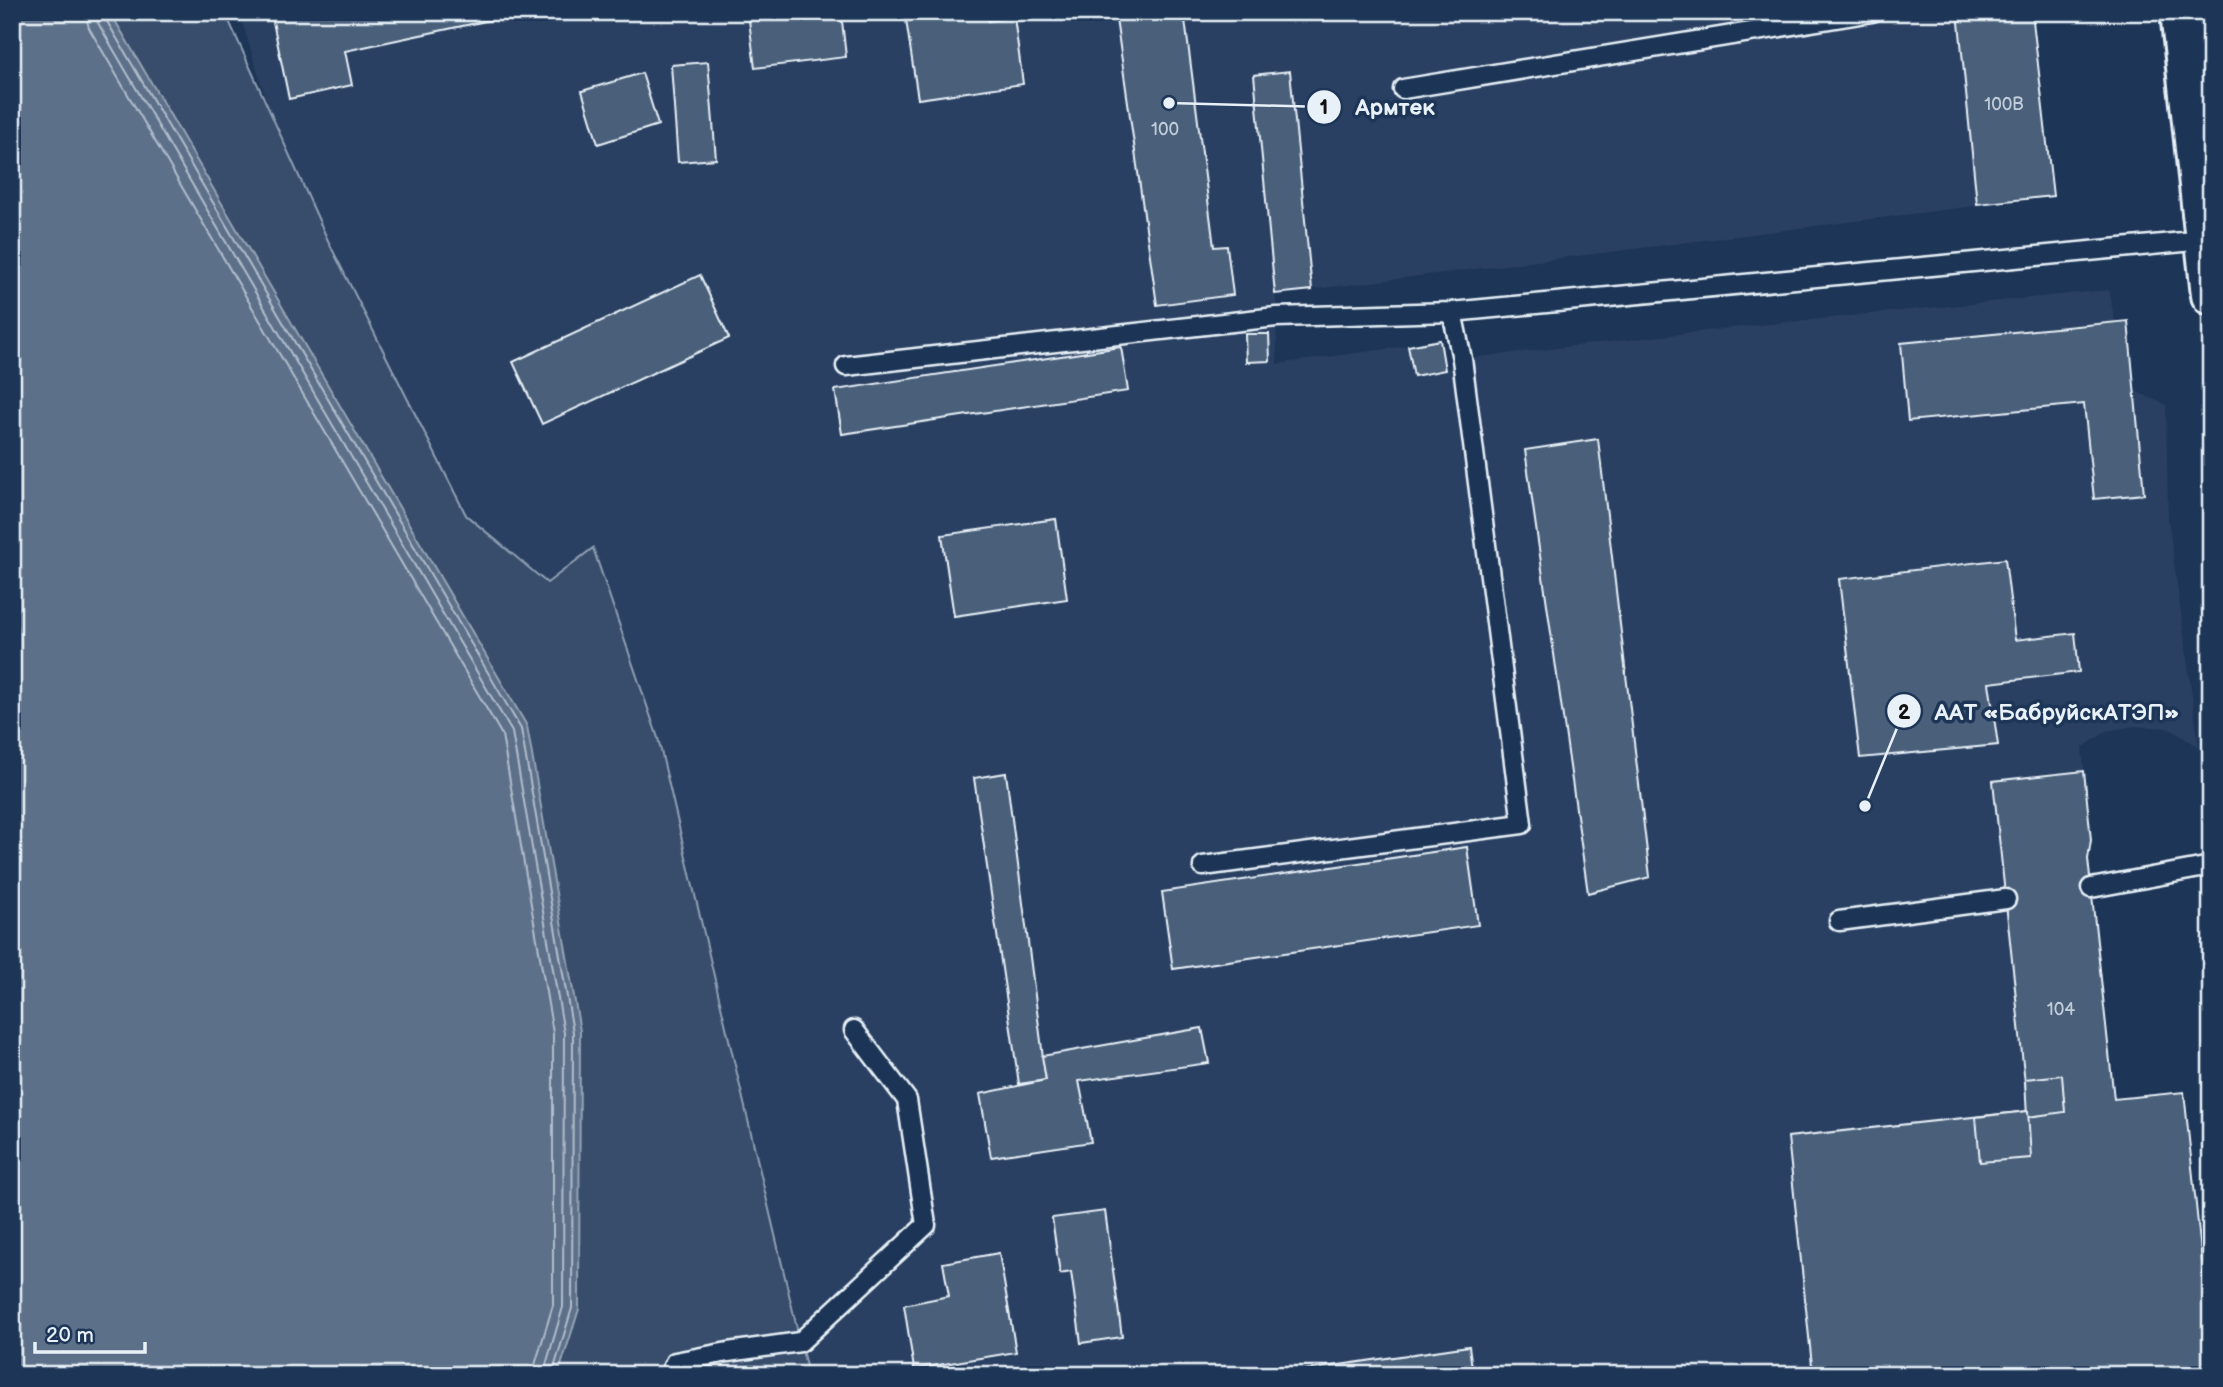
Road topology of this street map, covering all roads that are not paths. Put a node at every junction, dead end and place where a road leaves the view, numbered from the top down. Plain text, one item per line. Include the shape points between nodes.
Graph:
1 (1872, 12) edge
2 (2180, 12) edge
3 (1403, 89) dead end
4 (2204, 240) junction
5 (2211, 295) edge
6 (1452, 312) junction
7 (846, 366) dead end
8 (1203, 866) dead end
9 (2211, 866) edge
10 (2091, 888) dead end
11 (2006, 899) dead end
12 (1839, 921) dead end
13 (854, 1030) dead end
14 (669, 1375) edge

1 - 3 lane
2 - 4 main road
4 - 5 main road
4 - 6 lane
6 - 7 lane via 1276,317
6 - 8 lane via 1462,359 1522,824
9 - 10 lane
11 - 12 lane
13 - 14 lane via 907,1100 926,1225 800,1342 675,1362

